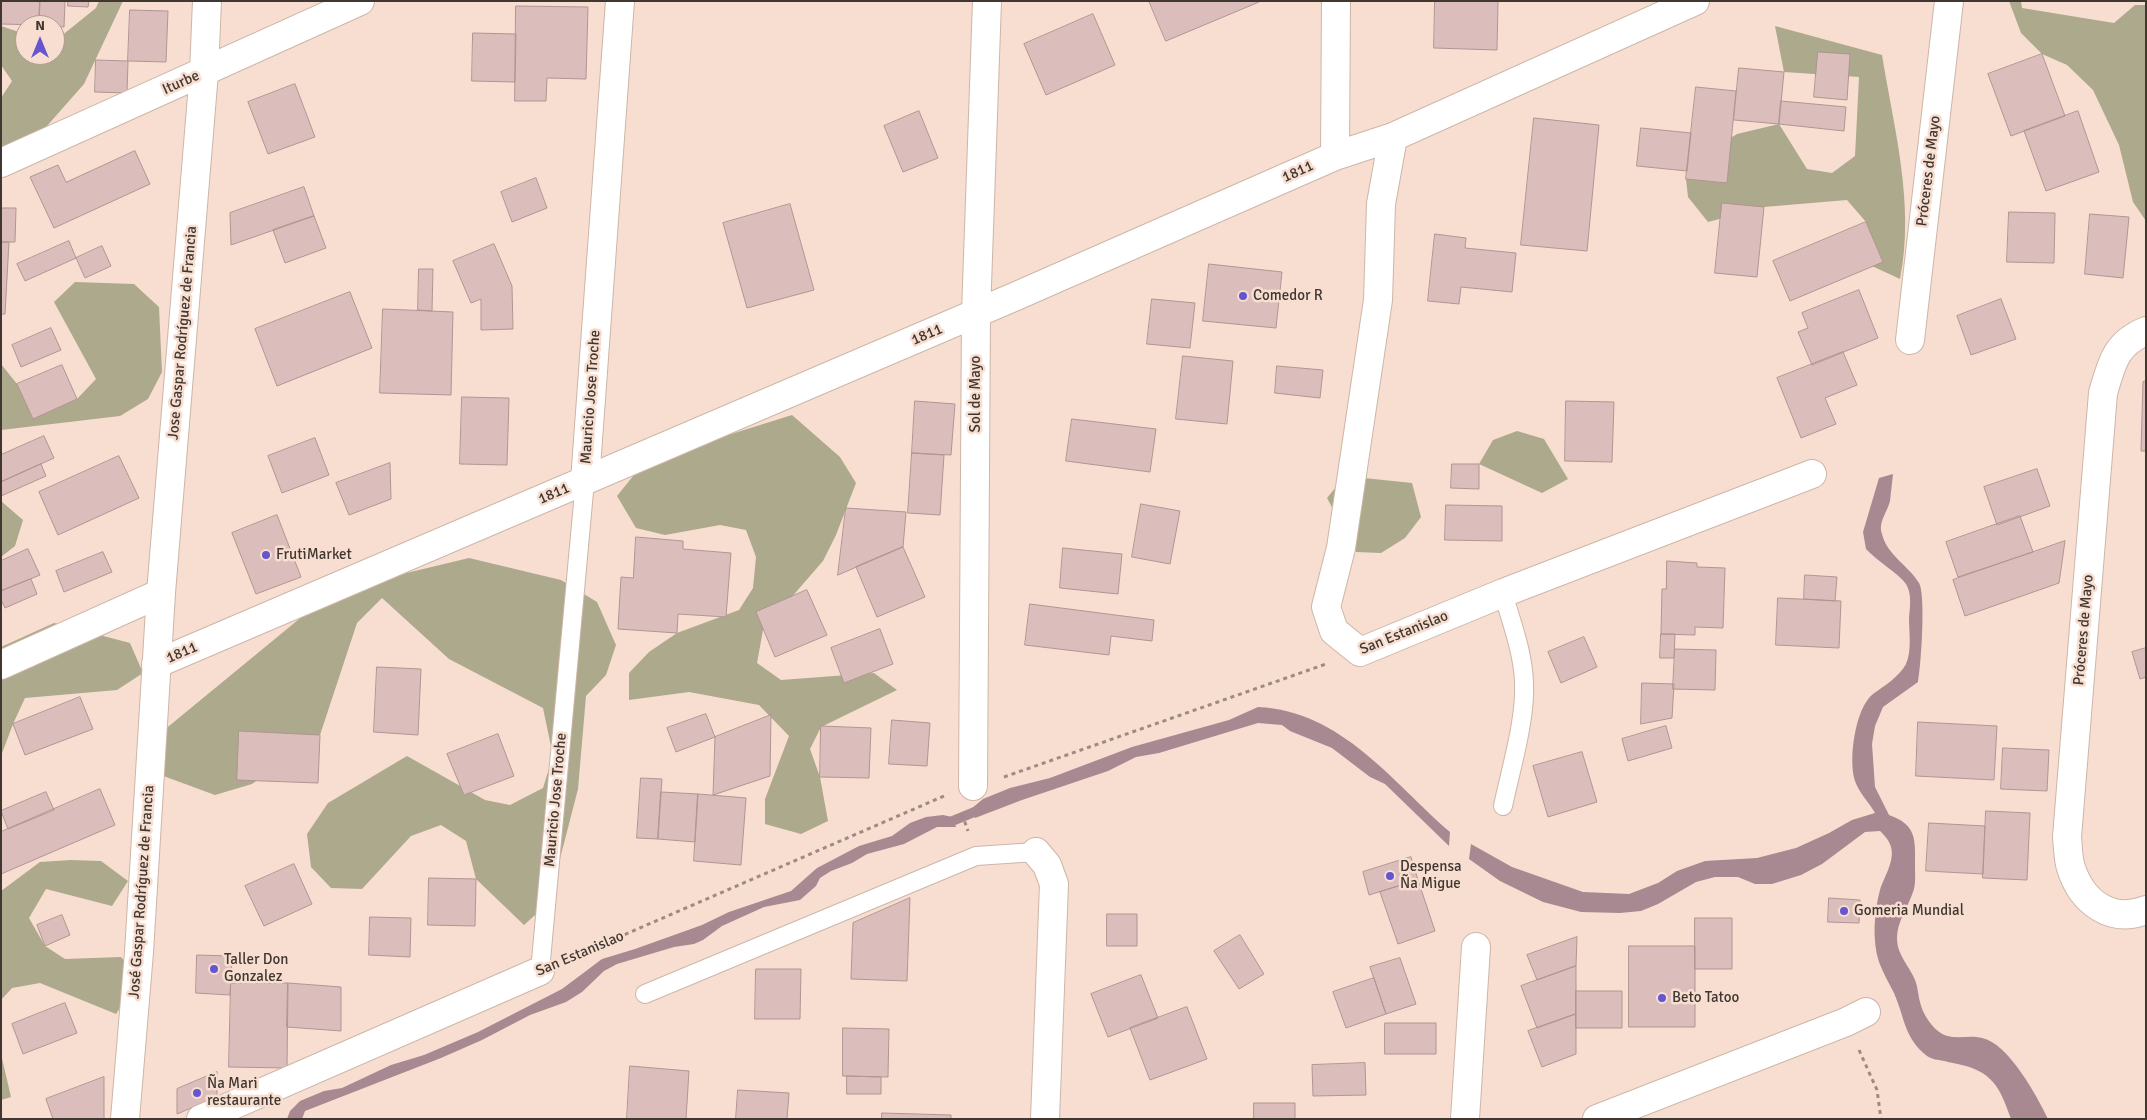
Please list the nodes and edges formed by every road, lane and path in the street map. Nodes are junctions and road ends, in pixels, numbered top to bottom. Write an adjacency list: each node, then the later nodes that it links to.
1 (207, 1): 8 (street, Jose Gaspar Rodríguez de Francia)
2 (360, 1): 8 (street, Iturbe)
3 (620, 1): 16 (street, Mauricio Jose Troche)
4 (987, 1): 12 (street, Sol de Mayo)
5 (1336, 1): 10 (street)
6 (1695, 1): 9 (street, 1811)
7 (1948, 1): 14 (street, Próceres de Mayo)
8 (204, 72): 11 (street, Iturbe); 17 (street, Jose Gaspar Rodríguez de Francia)
9 (1393, 137): 10 (street, 1811); 19 (street)
10 (1335, 156): 12 (street, 1811)
11 (1, 163)
12 (976, 314): 16 (street, 1811); 23 (street, Sol de Mayo)
13 (2146, 331): 29 (street, Próceres de Mayo)
14 (1910, 340)
15 (1812, 474): 18 (street, San Estanislao)
16 (585, 481): 20 (street, 1811); 31 (lane, Mauricio Jose Troche)
17 (161, 593): 20 (street, Jose Gaspar Rodríguez de Francia); 21 (street)
18 (1503, 593): 19 (street, San Estanislao); 25 (lane)
19 (1360, 652): 22 (path, San Estanislao)
20 (156, 664): 34 (street, José Gaspar Rodríguez de Francia)
21 (1, 665)
22 (1001, 778)
23 (973, 786)
24 (945, 796): 31 (path, San Estanislao)
25 (1503, 806)
26 (960, 810): 28 (path)
27 (1036, 852): 28 (lane); 36 (street)
28 (976, 856): 32 (lane)
29 (2146, 910)
30 (1476, 947): 37 (street)
31 (540, 971): 35 (street, San Estanislao)
32 (644, 994)
33 (1856, 1017): 38 (street); 39 (path)
34 (125, 1119)
35 (201, 1119)
36 (1045, 1119)
37 (1465, 1119)
38 (1596, 1119)
39 (1881, 1119)

